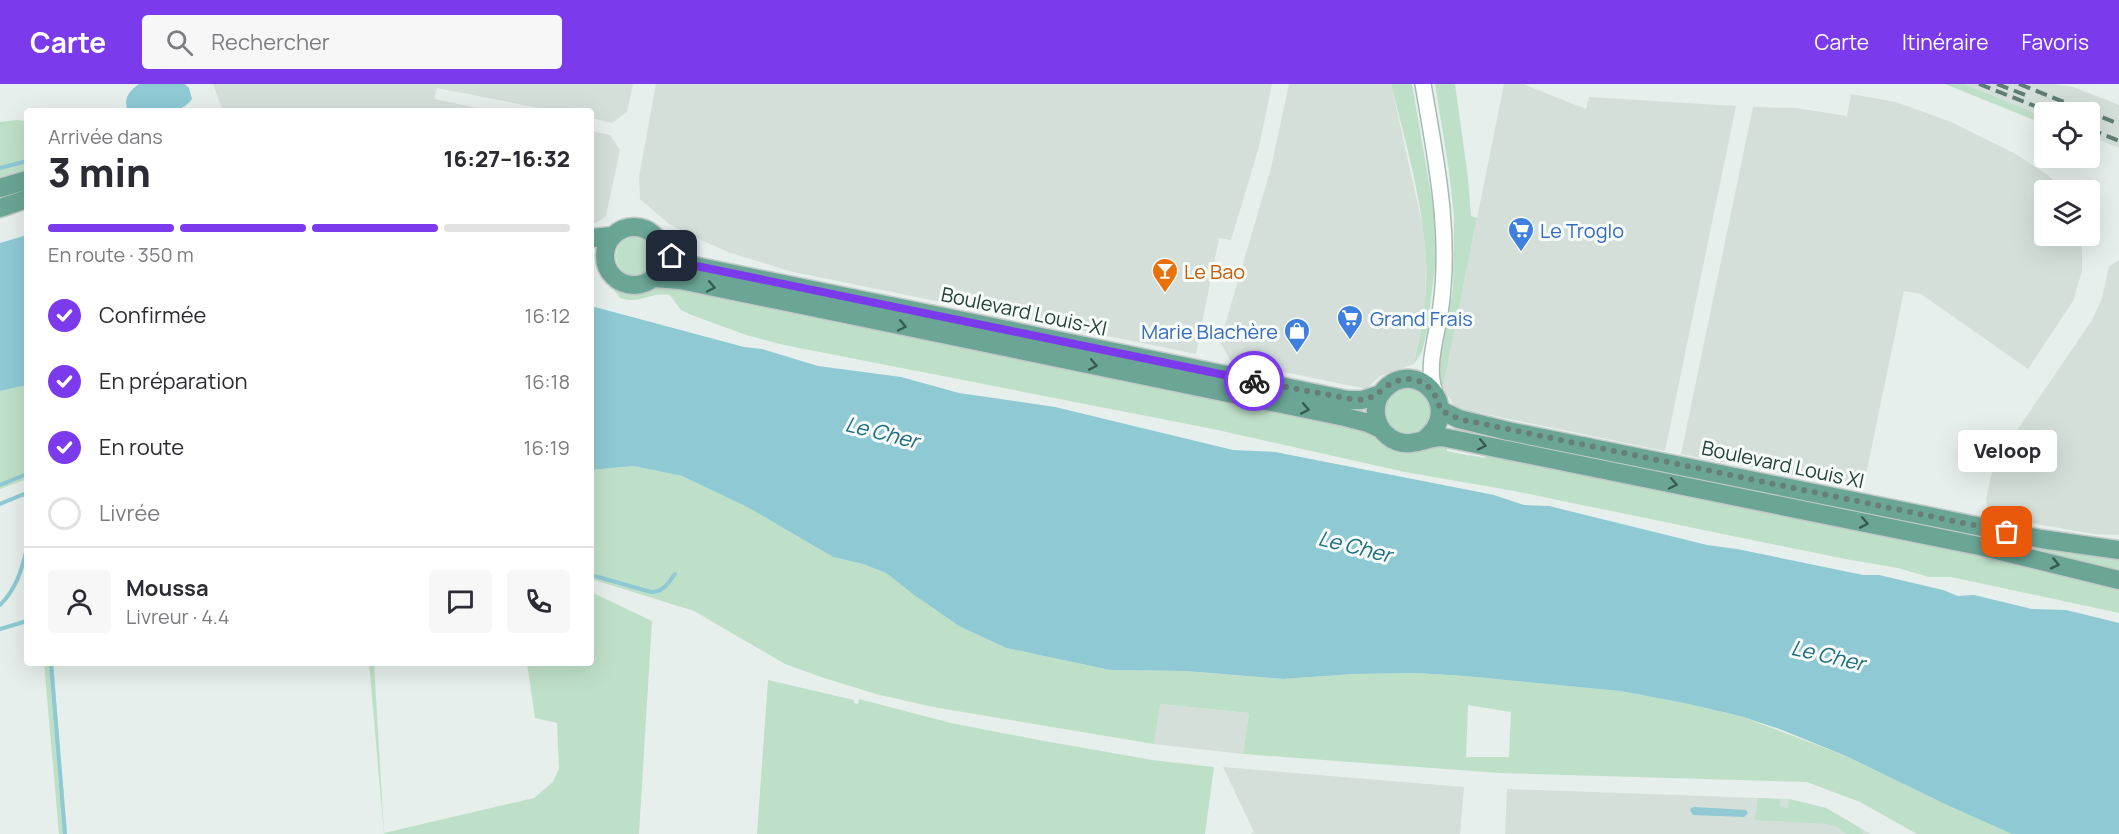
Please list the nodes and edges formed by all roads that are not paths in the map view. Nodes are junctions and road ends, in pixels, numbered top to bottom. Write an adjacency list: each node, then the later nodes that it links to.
1 (1423, 84): 11 (main road)
2 (24, 181): 3 (main road)
3 (0, 188)
4 (24, 201): 5 (main road)
5 (0, 208)
6 (613, 236): 7 (main road); 8 (main road); 9 (main road)
7 (594, 238)
8 (663, 249): 10 (main road); 13 (main road, Boulevard Louis-XI)
9 (598, 261): 10 (main road)
10 (654, 278): 15 (main road, Boulevard Louis-XI, one-way to 15)
11 (1439, 321): 12 (main road); 14 (main road)
12 (1406, 379): 13 (main road); 14 (main road)
13 (1381, 394): 15 (main road)
14 (1438, 402): 16 (main road); 17 (main road, Boulevard Louis XI)
15 (1381, 429): 16 (main road)
16 (1425, 439): 18 (main road, Boulevard Louis XI, one-way to 18)
17 (2119, 550)
18 (2119, 580)

